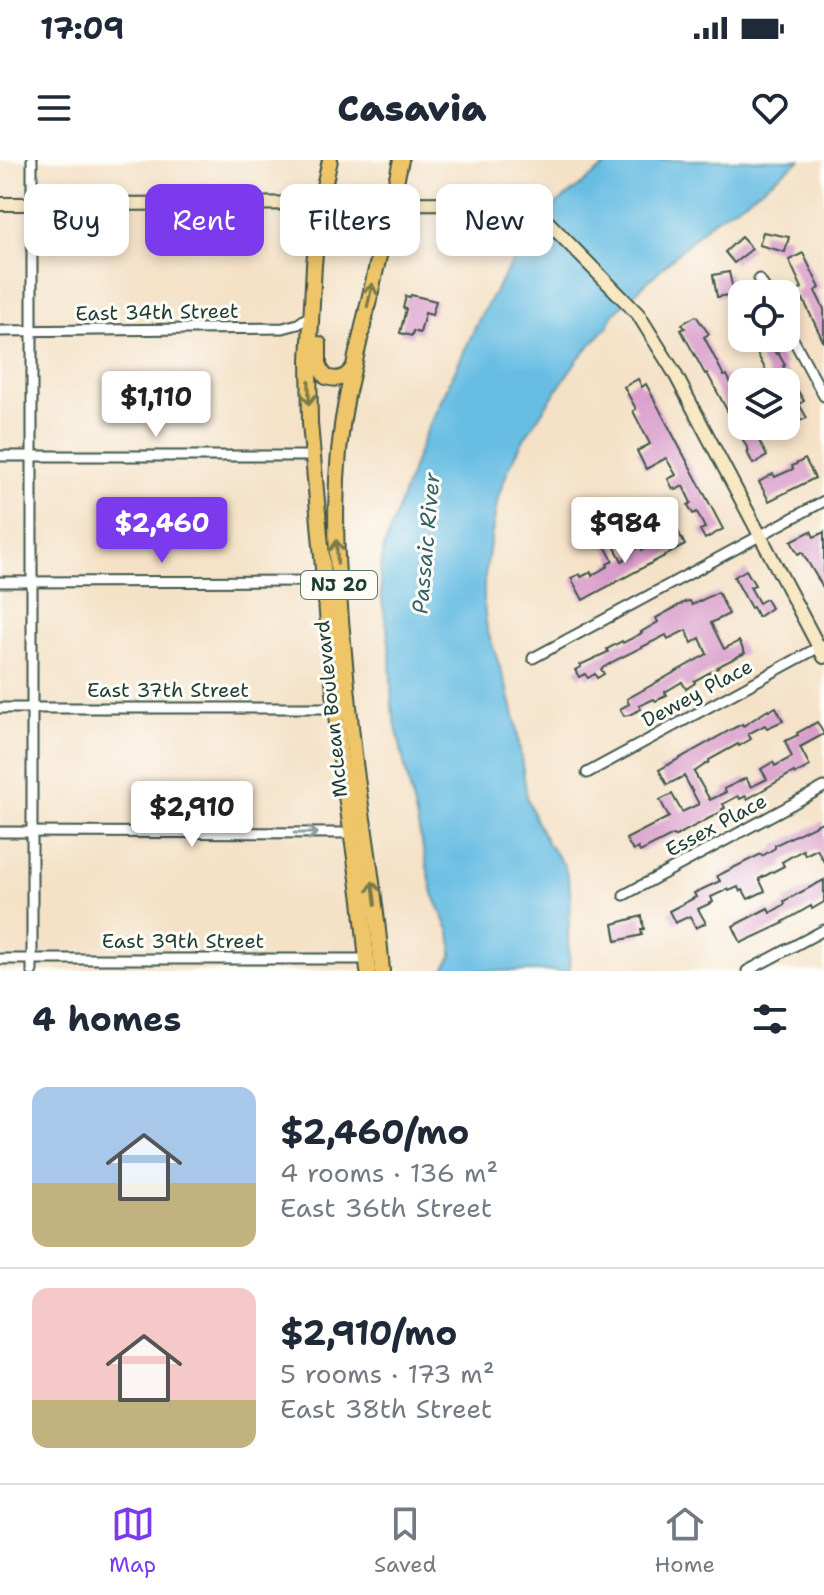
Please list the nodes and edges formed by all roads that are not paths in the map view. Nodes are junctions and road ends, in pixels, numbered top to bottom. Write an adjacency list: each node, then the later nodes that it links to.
1 (32, 160): 4 (street)
2 (330, 160): 5 (main road, McLean Boulevard / NJ 20)
3 (401, 160): 6 (main road, McLean Boulevard / NJ 20)
4 (32, 184)
5 (325, 184)
6 (396, 184)
7 (24, 203): 10 (main road)
8 (129, 203): 11 (main road)
9 (420, 203): 26 (main road)
10 (0, 204)
11 (280, 204)
12 (32, 256): 18 (street)
13 (316, 256): 16 (main road, McLean Boulevard / NJ 20)
14 (322, 256): 20 (main road)
15 (379, 256): 20 (main road, McLean Boulevard / NJ 20, one-way to 15)
16 (311, 315): 18 (street, East 34th Street); 24 (main road, McLean Boulevard / NJ 20, one-way to 24)
17 (0, 331): 18 (street, East 34th Street)
18 (32, 331): 23 (street)
19 (800, 352): 21 (street)
20 (353, 367): 46 (main road, McLean Boulevard / NJ 20, one-way to 20)
21 (824, 396)
22 (0, 456): 23 (street)
23 (32, 456): 24 (street); 29 (street)
24 (312, 456): 27 (main road, McLean Boulevard / NJ 20)
25 (824, 501): 26 (street)
26 (759, 536): 30 (main road); 31 (street)
27 (324, 581): 29 (street); 34 (main road, McLean Boulevard / NJ 20)
28 (0, 582): 29 (street)
29 (32, 582): 33 (street)
30 (822, 650): 35 (street, Dewey Place)
31 (533, 658)
32 (0, 708): 33 (street, East 37th Street)
33 (32, 708): 34 (street, East 37th Street); 38 (street)
34 (335, 708): 39 (main road, McLean Boulevard / NJ 20)
35 (587, 773)
36 (824, 787): 40 (street, Essex Place)
37 (0, 832): 38 (street)
38 (32, 833): 39 (street, one-way to 39); 43 (street)
39 (351, 833): 44 (main road, McLean Boulevard / NJ 20)
40 (624, 895)
41 (824, 930): 47 (street)
42 (0, 959): 43 (street, East 39th Street)
43 (32, 959): 44 (street, East 39th Street); 45 (street)
44 (367, 965)
45 (32, 971)
46 (382, 971)
47 (747, 971)

